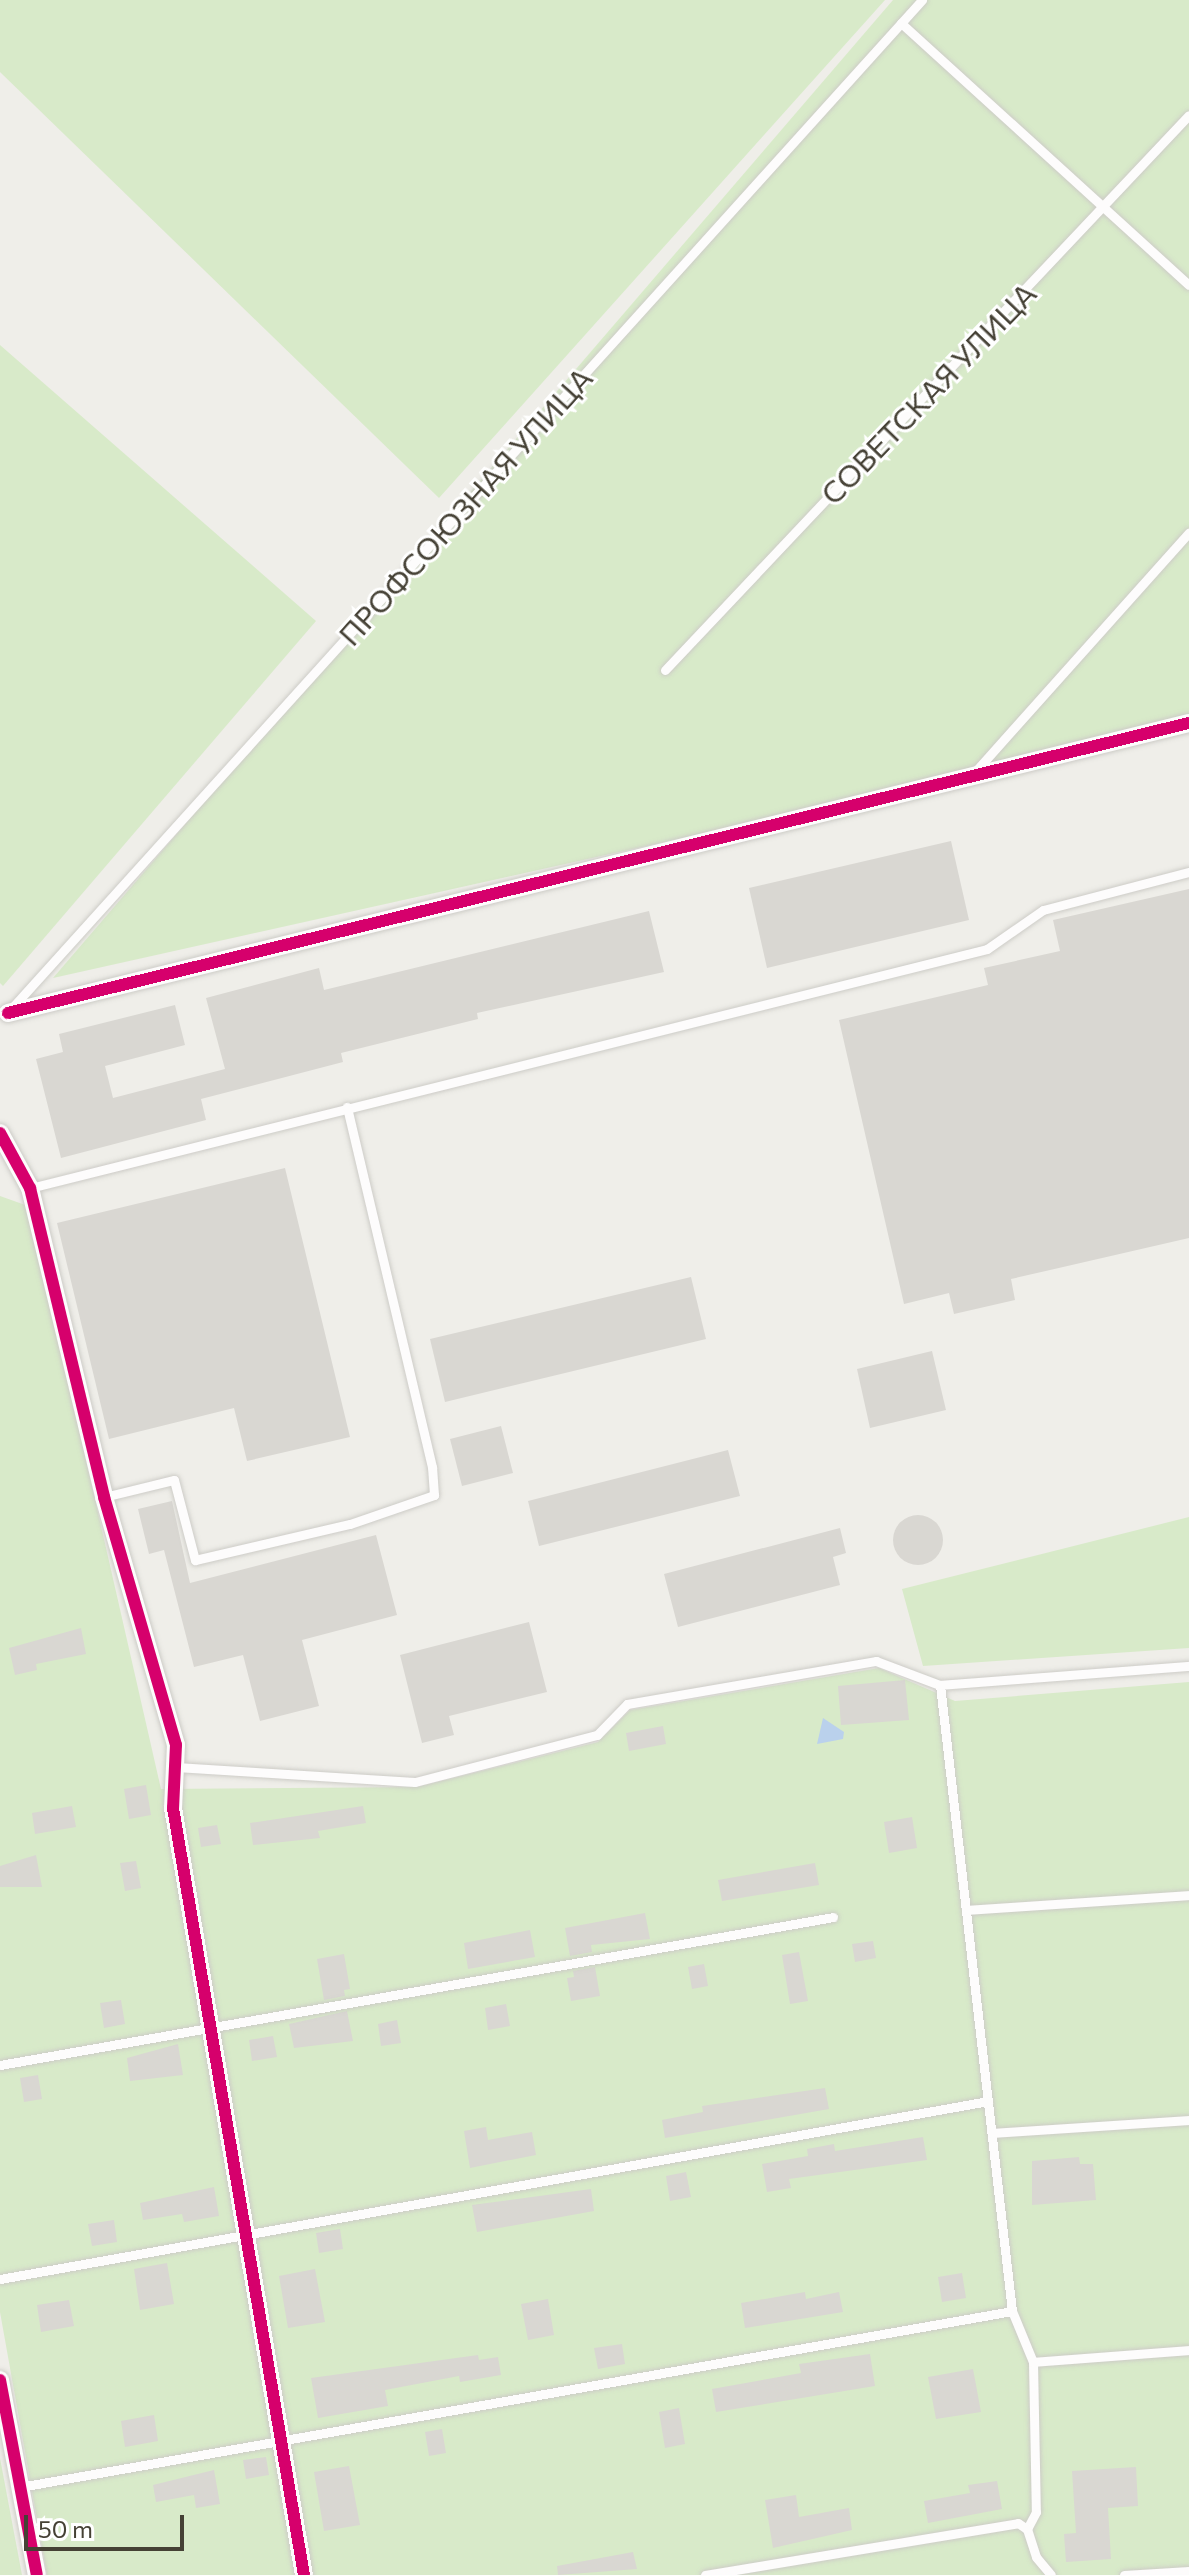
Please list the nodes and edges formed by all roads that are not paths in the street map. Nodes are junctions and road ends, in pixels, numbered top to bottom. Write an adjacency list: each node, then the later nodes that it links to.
1 (922, 0): 2 (lane, ПРОФСОЮЗНАЯ УЛИЦА)
2 (901, 23): 4 (lane); 11 (lane, ПРОФСОЮЗНАЯ УЛИЦА)
3 (1189, 115): 4 (lane, СОВЕТСКАЯ УЛИЦА)
4 (1104, 208): 5 (lane); 7 (lane, СОВЕТСКАЯ УЛИЦА)
5 (1189, 285)
6 (1189, 532): 9 (lane)
7 (665, 670)
8 (1189, 723): 9 (street)
9 (968, 778): 11 (street)
10 (1189, 872): 12 (lane)
11 (3, 1013)
12 (347, 1107): 14 (lane); 15 (lane)
13 (0, 1133): 14 (street)
14 (30, 1188): 15 (street)
15 (104, 1497): 18 (street)
16 (1189, 1666): 17 (lane)
17 (940, 1685): 18 (lane); 20 (lane)
18 (176, 1767): 22 (street)
19 (1189, 1895): 20 (lane)
20 (966, 1910): 24 (lane)
21 (833, 1917): 22 (lane)
22 (210, 2028): 23 (lane); 27 (street)
23 (0, 2065)
24 (988, 2101): 26 (lane); 27 (lane)
25 (1189, 2120): 26 (lane)
26 (992, 2133): 29 (lane)
27 (245, 2234): 28 (lane); 33 (street)
28 (0, 2279)
29 (1012, 2311): 31 (lane); 33 (lane)
30 (1189, 2350): 31 (lane)
31 (1033, 2362): 35 (lane)
32 (0, 2380): 34 (street)
33 (281, 2441): 34 (lane); 38 (street)
34 (20, 2487): 37 (street)
35 (1027, 2529): 39 (lane); 40 (lane)
36 (1189, 2571): 41 (lane)
37 (37, 2575)
38 (304, 2575)
39 (705, 2575)
40 (1051, 2575)
41 (1124, 2575)

